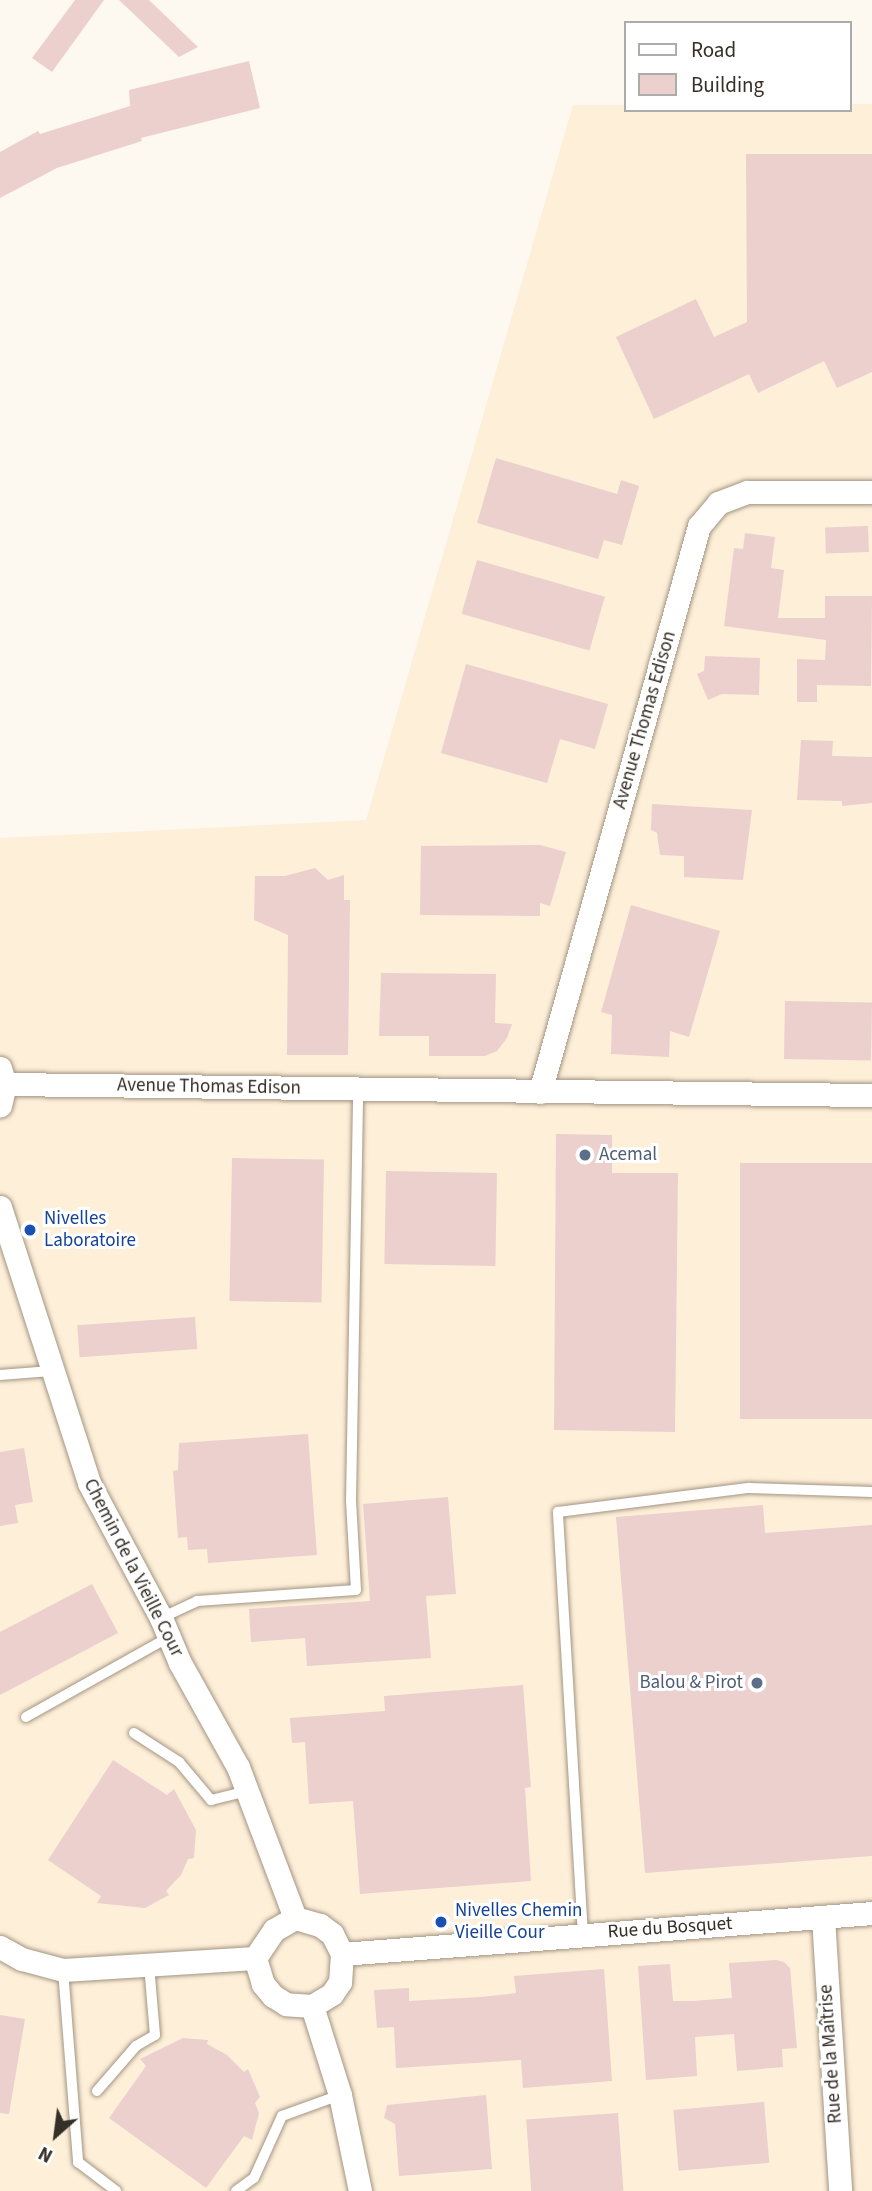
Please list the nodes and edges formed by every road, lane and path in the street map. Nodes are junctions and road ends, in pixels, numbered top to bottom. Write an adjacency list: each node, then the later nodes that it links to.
1 (872, 492): 3 (street, Avenue Thomas Edison)
2 (2, 1086): 3 (street, Avenue Thomas Edison)
3 (540, 1092): 4 (street, Avenue Thomas Edison)
4 (872, 1095)
5 (358, 1099): 10 (lane)
6 (0, 1207): 7 (street, Chemin de la Vieille Cour)
7 (51, 1371): 8 (lane); 10 (street, Chemin de la Vieille Cour)
8 (0, 1375)
9 (872, 1492): 17 (lane)
10 (165, 1628): 11 (lane); 13 (street, Chemin de la Vieille Cour)
11 (26, 1717)
12 (134, 1733): 13 (lane)
13 (247, 1791): 16 (street, Chemin de la Vieille Cour)
14 (872, 1913): 15 (street, Rue du Bosquet)
15 (823, 1917): 17 (street, Rue du Bosquet); 29 (street, Rue de la Maîtrise)
16 (295, 1918): 19 (street); 20 (street)
17 (583, 1935): 19 (street, Rue du Bosquet)
18 (0, 1947): 22 (street)
19 (342, 1954): 23 (street)
20 (255, 1958): 21 (street); 23 (street)
21 (149, 1965): 22 (street); 24 (lane)
22 (63, 1970): 26 (lane)
23 (312, 2006): 25 (street)
24 (97, 2091)
25 (340, 2095): 27 (lane); 28 (street)
26 (116, 2191)
27 (236, 2191)
28 (360, 2191)
29 (840, 2191)

